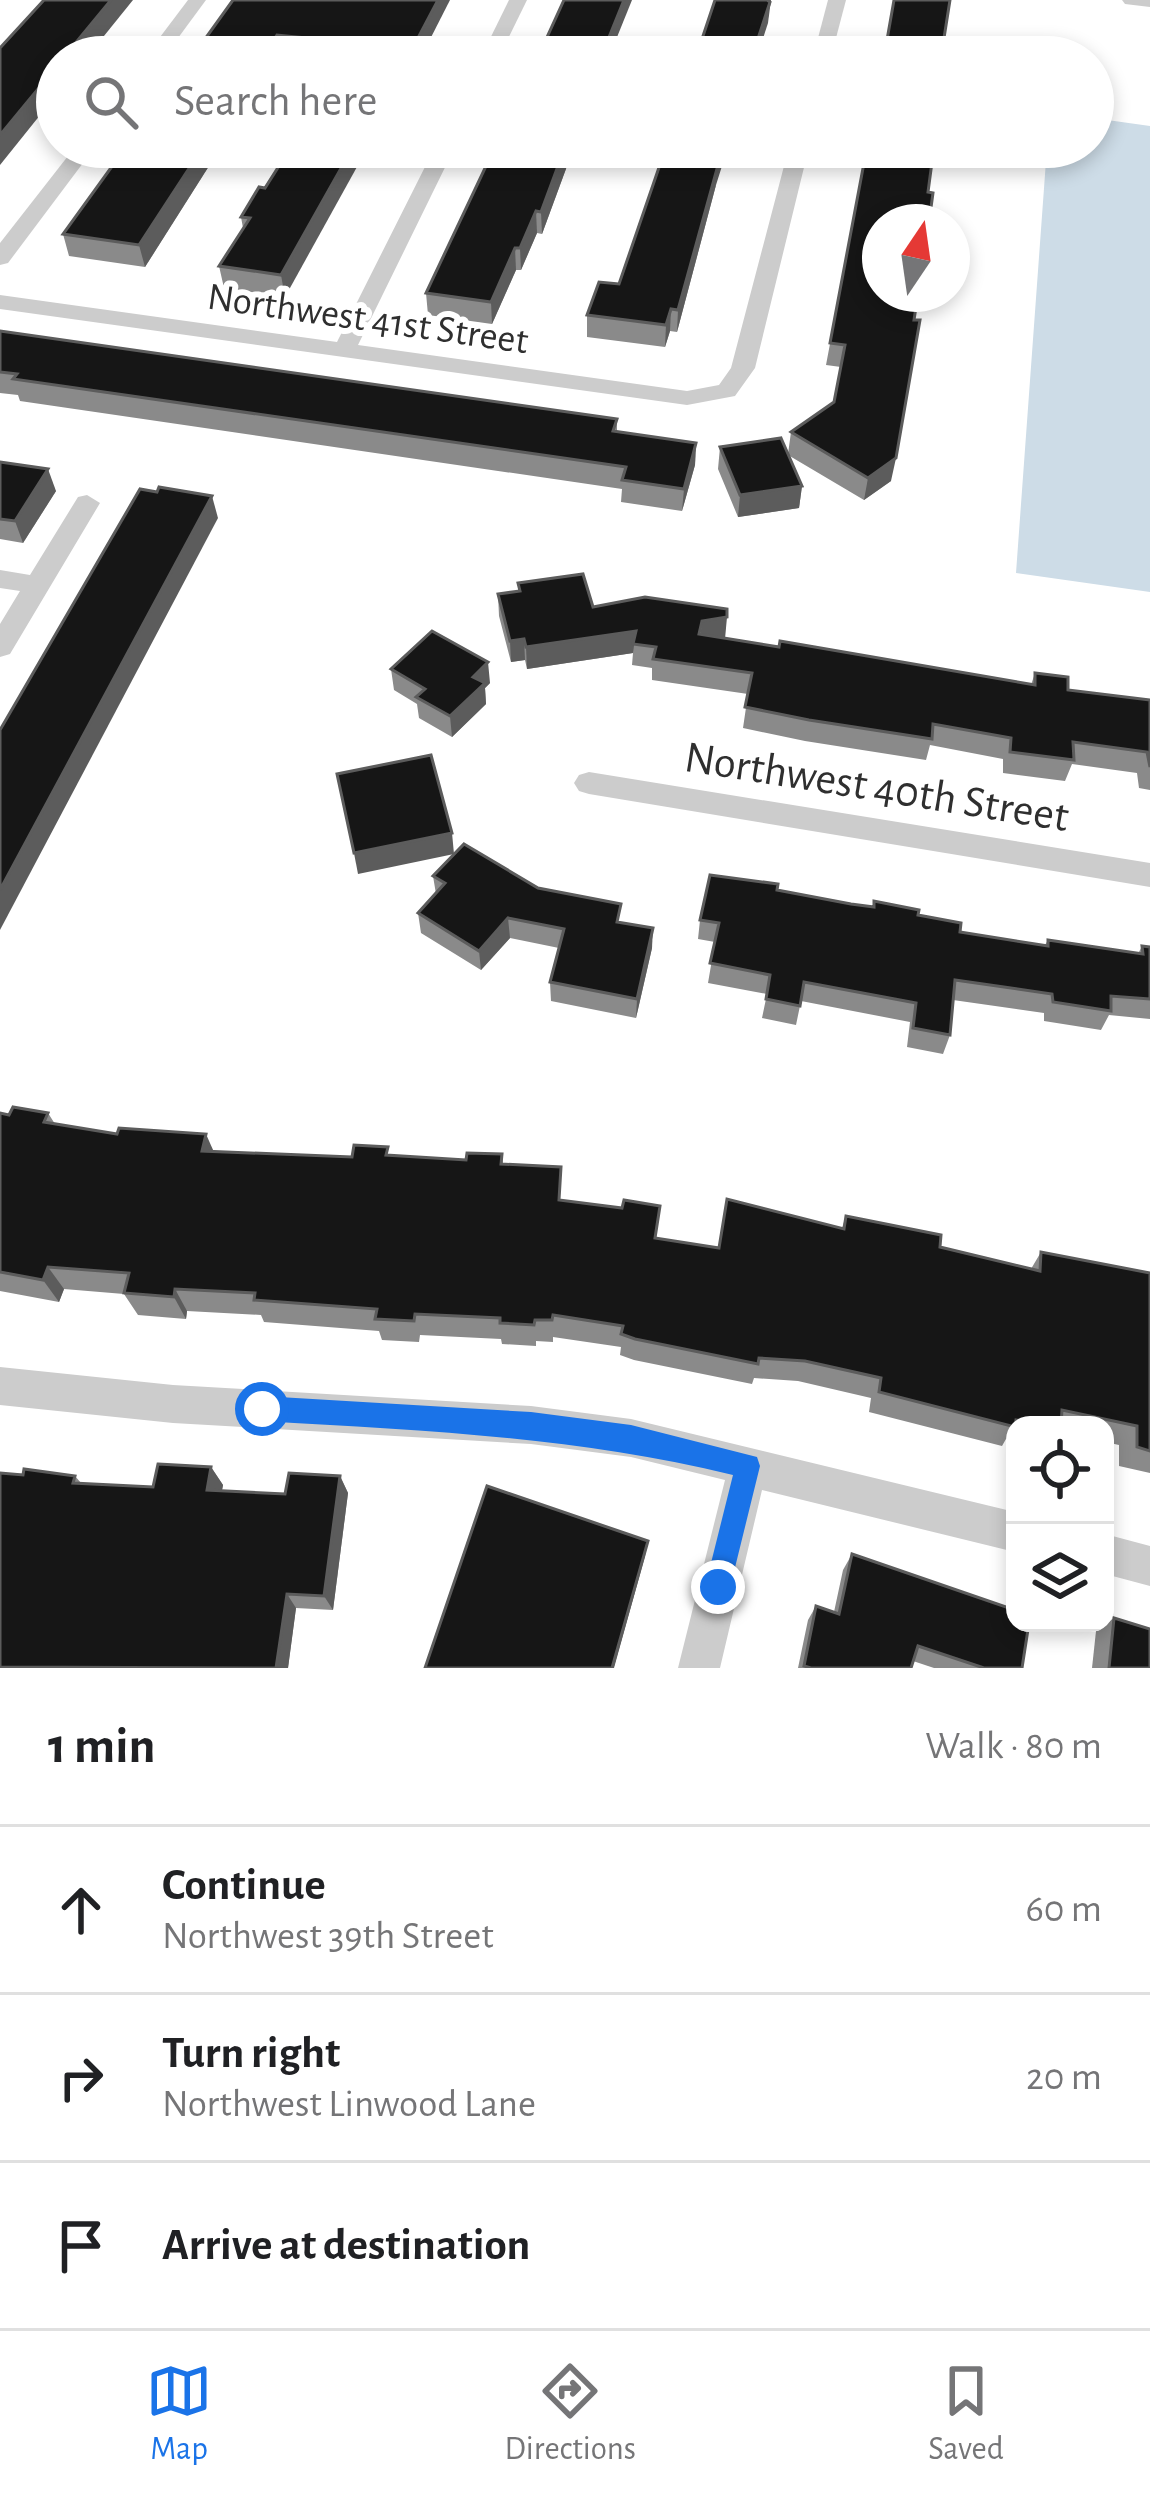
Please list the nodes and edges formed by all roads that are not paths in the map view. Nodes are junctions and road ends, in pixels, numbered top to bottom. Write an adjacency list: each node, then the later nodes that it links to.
1 (197, 0): 6 (street)
2 (518, 0): 7 (street)
3 (837, 0): 8 (street)
4 (1131, 0): 5 (street)
5 (1150, 2)
6 (170, 36)
7 (500, 36)
8 (828, 36)
9 (69, 168): 12 (street)
10 (435, 168): 14 (street)
11 (795, 168): 14 (street, Northwest 41st Street)
12 (0, 258)
13 (0, 302): 14 (street, Northwest 41st Street)
14 (344, 350)
15 (87, 503): 17 (street)
16 (0, 579): 17 (street)
17 (38, 585): 18 (street)
18 (0, 647)
19 (589, 783): 20 (street, Northwest 40th Street)
20 (1150, 875)
21 (0, 1386): 22 (street)
22 (748, 1466): 23 (street); 26 (street)
23 (1006, 1530)
24 (1114, 1556): 25 (street)
25 (1150, 1566)
26 (699, 1668)

